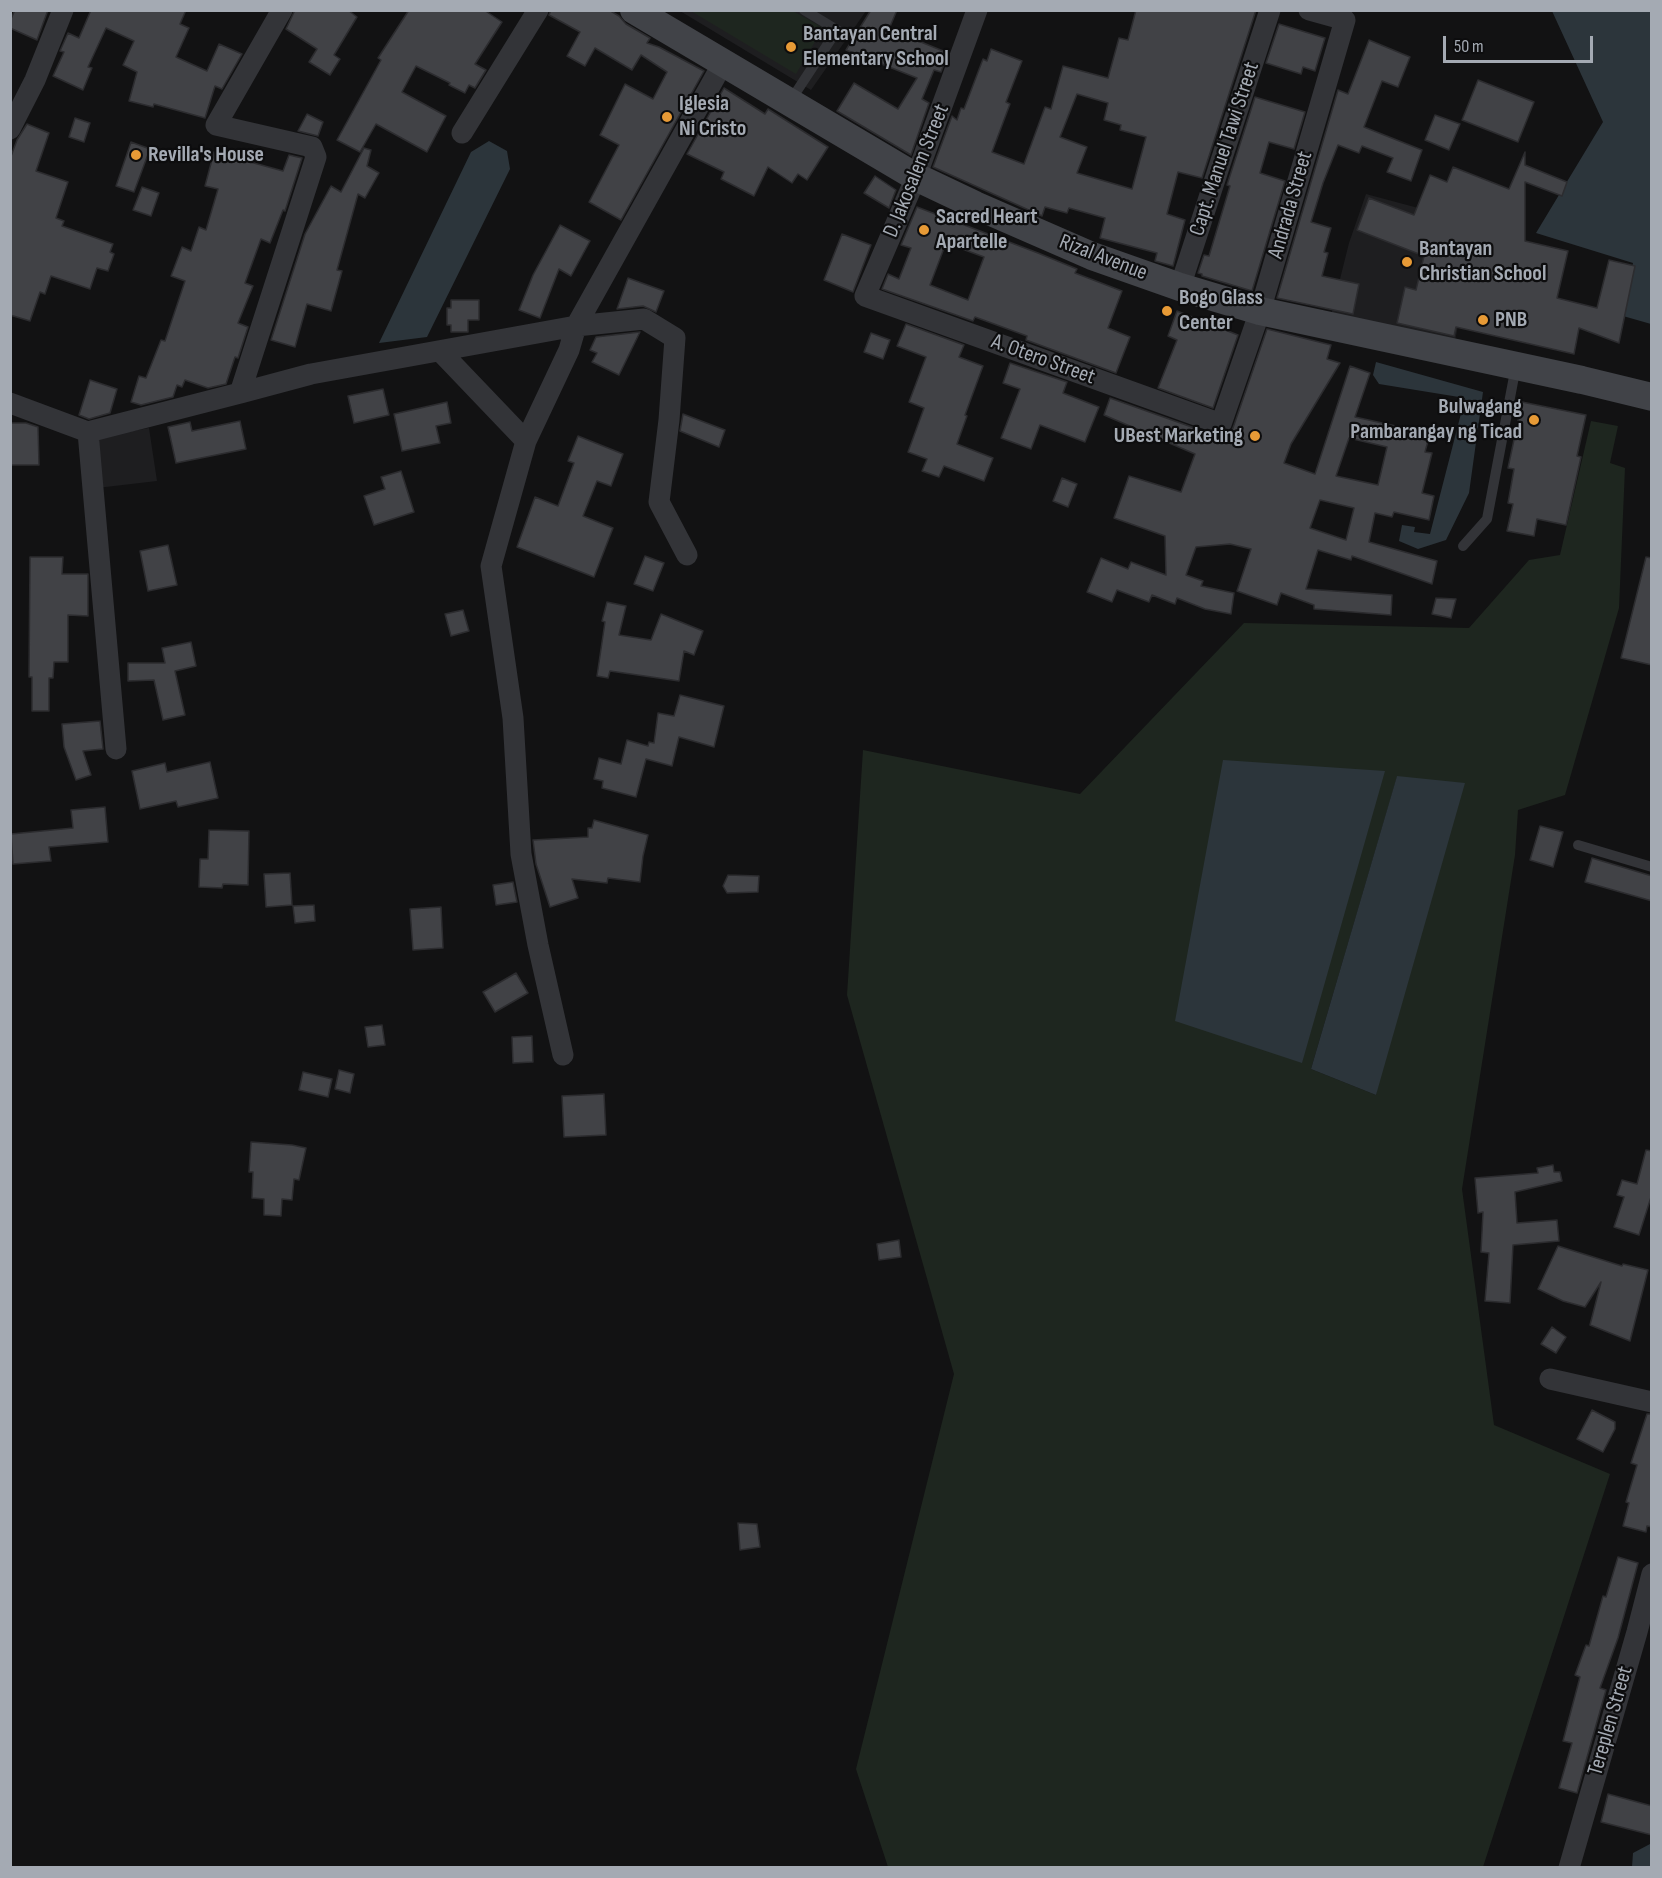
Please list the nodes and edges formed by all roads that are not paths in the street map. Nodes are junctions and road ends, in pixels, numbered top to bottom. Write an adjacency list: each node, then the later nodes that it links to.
1 (63, 10): 11 (street)
2 (282, 10): 20 (street)
3 (538, 10): 12 (street)
4 (804, 10): 10 (lane)
5 (977, 10): 13 (street, D. Jakosalem Street)
6 (1270, 10): 14 (street, Capt. Manuel Tawi Street)
7 (1309, 10): 16 (street, Andrada Street)
8 (635, 11): 9 (main road, Rizal Avenue)
9 (723, 63): 10 (main road, Rizal Avenue); 17 (street)
10 (789, 102): 13 (main road, Rizal Avenue)
11 (10, 129)
12 (462, 133)
13 (916, 177): 14 (main road, Rizal Avenue); 15 (street, D. Jakosalem Street)
14 (1180, 287): 16 (main road, Rizal Avenue)
15 (866, 296): 23 (street, A. Otero Street)
16 (1260, 311): 19 (main road, Rizal Avenue); 23 (street, Andrada Street)
17 (576, 326): 18 (street); 25 (street); 27 (street)
18 (440, 351): 20 (street); 25 (street)
19 (1516, 366): 21 (main road, Rizal Avenue); 26 (lane)
20 (240, 393): 24 (street)
21 (1647, 396)
22 (10, 403): 24 (street)
23 (1221, 424)
24 (88, 432): 28 (street)
25 (526, 441): 31 (street)
26 (1463, 546)
27 (687, 555)
28 (116, 749)
29 (1578, 844): 30 (lane)
30 (1652, 867)
31 (563, 1055)
32 (1550, 1379): 33 (street)
33 (1652, 1402)
34 (1652, 1574): 35 (street, Tereplen Street)
35 (1644, 1634): 36 (street, Tereplen Street)
36 (1569, 1868)

